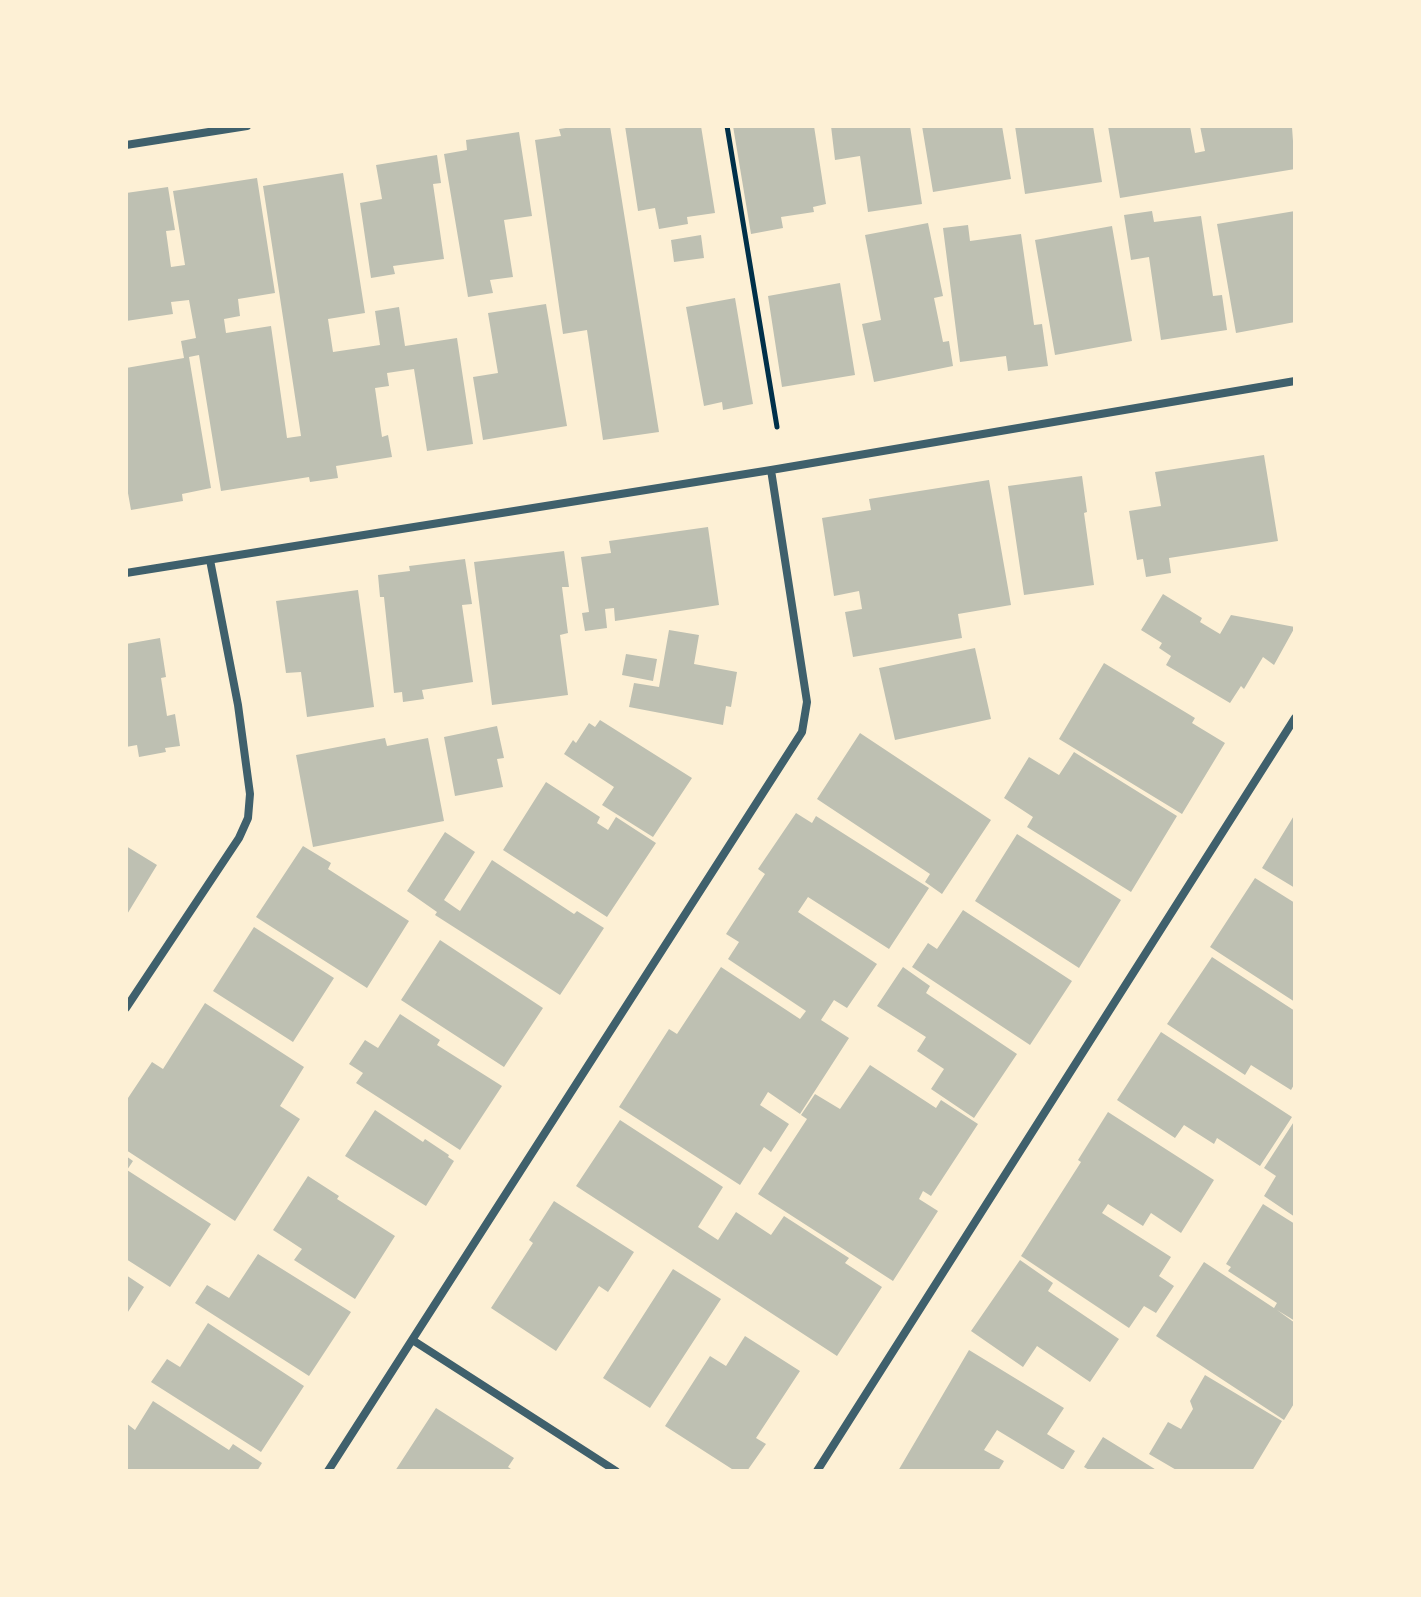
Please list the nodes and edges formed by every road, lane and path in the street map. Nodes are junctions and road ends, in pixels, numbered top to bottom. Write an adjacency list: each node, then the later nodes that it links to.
1 (247, 126): 3 (street)
2 (727, 126): 5 (path)
3 (126, 145)
4 (1295, 381): 6 (street)
5 (777, 427)
6 (771, 470): 7 (street); 11 (street)
7 (210, 560): 8 (street); 10 (street)
8 (126, 573)
9 (1295, 718): 14 (street)
10 (126, 1008)
11 (414, 1341): 12 (street); 13 (street)
12 (328, 1471)
13 (616, 1471)
14 (817, 1471)

